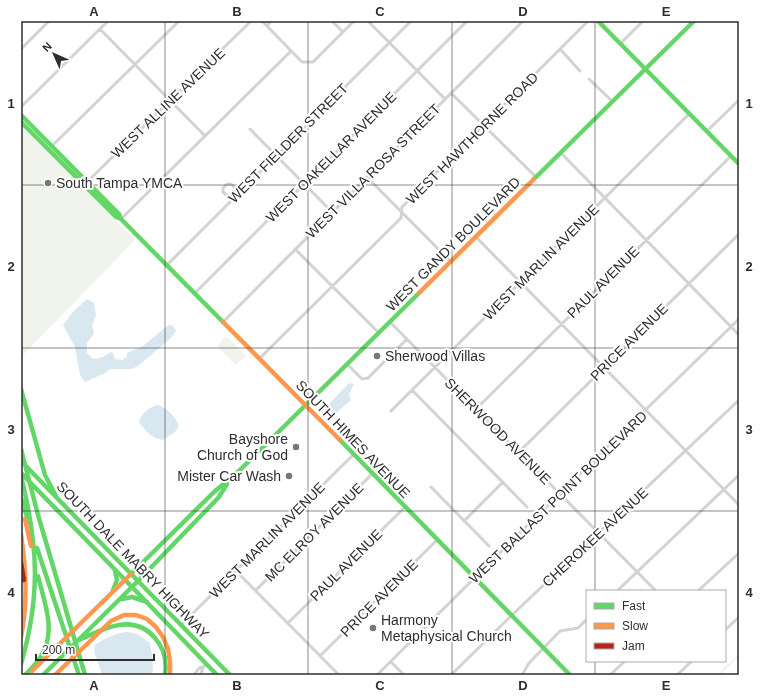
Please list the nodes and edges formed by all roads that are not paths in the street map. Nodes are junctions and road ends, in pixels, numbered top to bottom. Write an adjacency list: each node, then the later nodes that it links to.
1 (49, 21): 22 (street)
2 (108, 21): 18 (street)
3 (180, 21): 25 (street)
4 (252, 21): 32 (street, WEST ALLINE AVENUE)
5 (262, 21): 17 (street)
6 (271, 21): 17 (street)
7 (332, 21): 19 (street)
8 (354, 21): 19 (street)
9 (368, 21): 20 (street)
10 (411, 21): 20 (street, WEST FIELDER STREET)
11 (468, 21): 27 (street, WEST OAKELLAR AVENUE)
12 (523, 21): 30 (street, WEST VILLA ROSA STREET)
13 (588, 21): 23 (street, WEST HAWTHORNE ROAD)
14 (598, 21): 21 (main road)
15 (643, 21): 21 (street)
16 (694, 21): 26 (main road, WEST GANDY BOULEVARD)
17 (266, 26): 24 (street)
18 (100, 29): 25 (street); 35 (street)
19 (343, 32): 24 (street)
20 (390, 42): 27 (street); 46 (street, WEST FIELDER STREET)
21 (621, 43): 26 (main road)
22 (21, 48)
23 (560, 49): 28 (street); 39 (street, WEST HAWTHORNE ROAD)
24 (291, 51): 43 (street)
25 (135, 65): 32 (street); 44 (street)
26 (645, 68): 34 (main road, WEST GANDY BOULEVARD); 36 (main road)
27 (417, 71): 31 (street); 52 (street, WEST OAKELLAR AVENUE)
28 (580, 71)
29 (589, 79): 34 (street)
30 (451, 93): 31 (street, WEST VILLA ROSA STREET); 39 (street)
31 (445, 99): 49 (street, WEST VILLA ROSA STREET)
32 (170, 100): 43 (street); 51 (street, WEST ALLINE AVENUE)
33 (739, 100): 41 (street)
34 (612, 101): 45 (main road, WEST GANDY BOULEVARD)
35 (21, 107)
36 (690, 114): 41 (main road); 54 (street, WEST MARLIN AVENUE)
37 (21, 115): 42 (main road, SOUTH HIMES AVENUE)
38 (21, 122): 42 (main road, SOUTH HIMES AVENUE)
39 (484, 125): 50 (street); 57 (street, WEST HAWTHORNE ROAD)
40 (250, 129): 46 (street)
41 (707, 131): 47 (main road)
42 (36, 133): 44 (main road, SOUTH HIMES AVENUE)
43 (206, 136): 58 (street)
44 (50, 148): 51 (main road, SOUTH HIMES AVENUE)
45 (561, 153): 50 (main road, WEST GANDY BOULEVARD); 54 (street)
46 (276, 156): 52 (street); 53 (street, WEST FIELDER STREET)
47 (731, 156): 48 (main road); 61 (street, PAUL AVENUE)
48 (739, 164)
49 (367, 177): 56 (street, WEST VILLA ROSA STREET); 57 (street)
50 (536, 178): 60 (main road, WEST GANDY BOULEVARD)
51 (86, 183): 58 (main road, SOUTH HIMES AVENUE)
52 (304, 184): 56 (street); 68 (street, WEST OAKELLAR AVENUE)
53 (239, 192): 55 (street, WEST FIELDER STREET); 55 (street)
54 (605, 198): 61 (street); 65 (street, WEST MARLIN AVENUE)
55 (231, 200): 64 (street, WEST FIELDER STREET)
56 (332, 212): 62 (street, WEST VILLA ROSA STREET)
57 (402, 212): 63 (street); 67 (street, WEST HAWTHORNE ROAD)
58 (121, 219): 64 (main road, SOUTH HIMES AVENUE)
59 (739, 234): 66 (street, PRICE AVENUE)
60 (476, 237): 63 (main road, WEST GANDY BOULEVARD); 65 (street)
61 (646, 240): 66 (street); 72 (street, PAUL AVENUE)
62 (295, 249): 67 (street); 70 (street, WEST VILLA ROSA STREET)
63 (451, 262): 71 (main road, WEST GANDY BOULEVARD)
64 (166, 265): 68 (main road, SOUTH HIMES AVENUE)
65 (520, 282): 72 (street); 79 (street, WEST MARLIN AVENUE)
66 (688, 284): 73 (street); 80 (street, PRICE AVENUE)
67 (333, 286): 74 (street); 77 (street, WEST HAWTHORNE ROAD)
68 (195, 294): 70 (main road, SOUTH HIMES AVENUE)
69 (739, 319): 73 (street, WEST BALLAST POINT BOULEVARD)
70 (223, 322): 77 (main road, SOUTH HIMES AVENUE)
71 (390, 322): 74 (main road, WEST GANDY BOULEVARD); 76 (street, SHERWOOD AVENUE)
72 (561, 324): 80 (street); 85 (street, PAUL AVENUE)
73 (731, 327): 75 (street); 86 (street, WEST BALLAST POINT BOULEVARD)
74 (379, 333): 78 (main road, WEST GANDY BOULEVARD)
75 (739, 335)
76 (407, 339): 78 (street); 79 (street, SHERWOOD AVENUE)
77 (259, 359): 84 (main road, SOUTH HIMES AVENUE)
78 (347, 364): 84 (main road, WEST GANDY BOULEVARD)
79 (436, 367): 82 (street, WEST MARLIN AVENUE); 85 (street, SHERWOOD AVENUE)
80 (603, 367): 86 (street); 90 (street, PRICE AVENUE)
81 (21, 389): 102 (main road)
82 (412, 390): 87 (street, WEST MARLIN AVENUE); 97 (street)
83 (739, 400): 89 (street, CHEROKEE AVENUE)
84 (306, 405): 91 (main road, SOUTH HIMES AVENUE); 96 (main road, WEST GANDY BOULEVARD)
85 (477, 408): 90 (street, SHERWOOD AVENUE)
86 (646, 410): 89 (street); 100 (street, WEST BALLAST POINT BOULEVARD)
87 (391, 411)
88 (21, 449): 150 (main road)
89 (686, 451): 99 (street); 108 (street, CHEROKEE AVENUE)
90 (519, 452): 100 (street, SHERWOOD AVENUE)
91 (353, 455): 93 (main road, SOUTH HIMES AVENUE); 115 (street, WEST MARLIN AVENUE)
92 (21, 461): 102 (main road, SOUTH DALE MABRY HIGHWAY)
93 (372, 474): 105 (main road, SOUTH HIMES AVENUE); 122 (street, MC ELROY AVENUE)
94 (21, 475): 114 (main road, SOUTH DALE MABRY HIGHWAY); 144 (main road)
95 (739, 475): 99 (street)
96 (227, 482): 117 (main road, WEST GANDY BOULEVARD); 120 (main road, WEST GANDY BOULEVARD)
97 (502, 482): 106 (street); 107 (street)
98 (431, 486): 107 (street)
99 (724, 489): 104 (street); 116 (street)
100 (560, 493): 108 (street, SHERWOOD AVENUE); 118 (street, WEST BALLAST POINT BOULEVARD)
101 (21, 498): 149 (main road)
102 (57, 498): 117 (main road, SOUTH DALE MABRY HIGHWAY)
103 (21, 502): 146 (main road)
104 (739, 505)
105 (405, 507): 110 (main road, SOUTH HIMES AVENUE); 133 (street, PAUL AVENUE)
106 (527, 507)
107 (464, 521): 111 (street)
108 (599, 533): 116 (street, SHERWOOD AVENUE); 130 (street, CHEROKEE AVENUE)
109 (21, 534): 127 (main road)
110 (437, 540): 118 (main road, SOUTH HIMES AVENUE); 139 (street, PRICE AVENUE)
111 (489, 546)
112 (739, 553): 125 (street)
113 (21, 563): 127 (main road)
114 (115, 569): 119 (main road, SOUTH DALE MABRY HIGHWAY); 126 (main road)
115 (236, 571): 122 (street); 134 (street, WEST MARLIN AVENUE)
116 (637, 571): 123 (street); 124 (street, SHERWOOD AVENUE)
117 (131, 574): 119 (main road, WEST GANDY BOULEVARD); 120 (main road, SOUTH DALE MABRY HIGHWAY)
118 (474, 578): 130 (main road, SOUTH HIMES AVENUE); 141 (street, WEST BALLAST POINT BOULEVARD)
119 (125, 580): 121 (main road, SOUTH DALE MABRY HIGHWAY); 126 (main road, WEST GANDY BOULEVARD)
120 (138, 581): 121 (main road, WEST GANDY BOULEVARD); 134 (main road, SOUTH DALE MABRY HIGHWAY)
121 (132, 587): 128 (main road, WEST GANDY BOULEVARD); 129 (main road, SOUTH DALE MABRY HIGHWAY)
122 (256, 590): 133 (street)
123 (617, 590)
124 (655, 590)
125 (699, 590)
126 (110, 594): 146 (main road, WEST GANDY BOULEVARD)
127 (26, 599): 136 (main road)
128 (119, 600): 129 (main road); 137 (main road, WEST GANDY BOULEVARD)
129 (147, 602): 145 (main road, SOUTH DALE MABRY HIGHWAY)
130 (511, 616): 138 (main road, SOUTH HIMES AVENUE); 160 (street, CHEROKEE AVENUE)
131 (739, 617): 135 (street)
132 (586, 621): 138 (street)
133 (288, 623): 139 (street)
134 (181, 625): 140 (main road, SOUTH DALE MABRY HIGHWAY)
135 (726, 629)
136 (21, 637)
137 (78, 641): 147 (main road, WEST GANDY BOULEVARD); 151 (main road)
138 (543, 648): 161 (street); 162 (main road, SOUTH HIMES AVENUE)
139 (320, 656): 157 (street)
140 (213, 657): 145 (main road); 156 (main road, SOUTH DALE MABRY HIGHWAY)
141 (391, 662): 158 (street, WEST BALLAST POINT BOULEVARD); 159 (street)
142 (623, 662): 163 (street)
143 (691, 662): 164 (street)
144 (21, 664)
145 (204, 665): 153 (street); 154 (street); 155 (main road, SOUTH DALE MABRY HIGHWAY)
146 (26, 675)
147 (43, 675)
148 (55, 675): 152 (main road)
149 (79, 675)
150 (85, 675)
151 (165, 675)
152 (170, 675)
153 (194, 675)
154 (200, 675)
155 (217, 675)
156 (230, 675)
157 (339, 675)
158 (377, 675)
159 (404, 675)
160 (451, 675)
161 (522, 675)
162 (570, 675)
163 (610, 675)
164 (677, 675)

